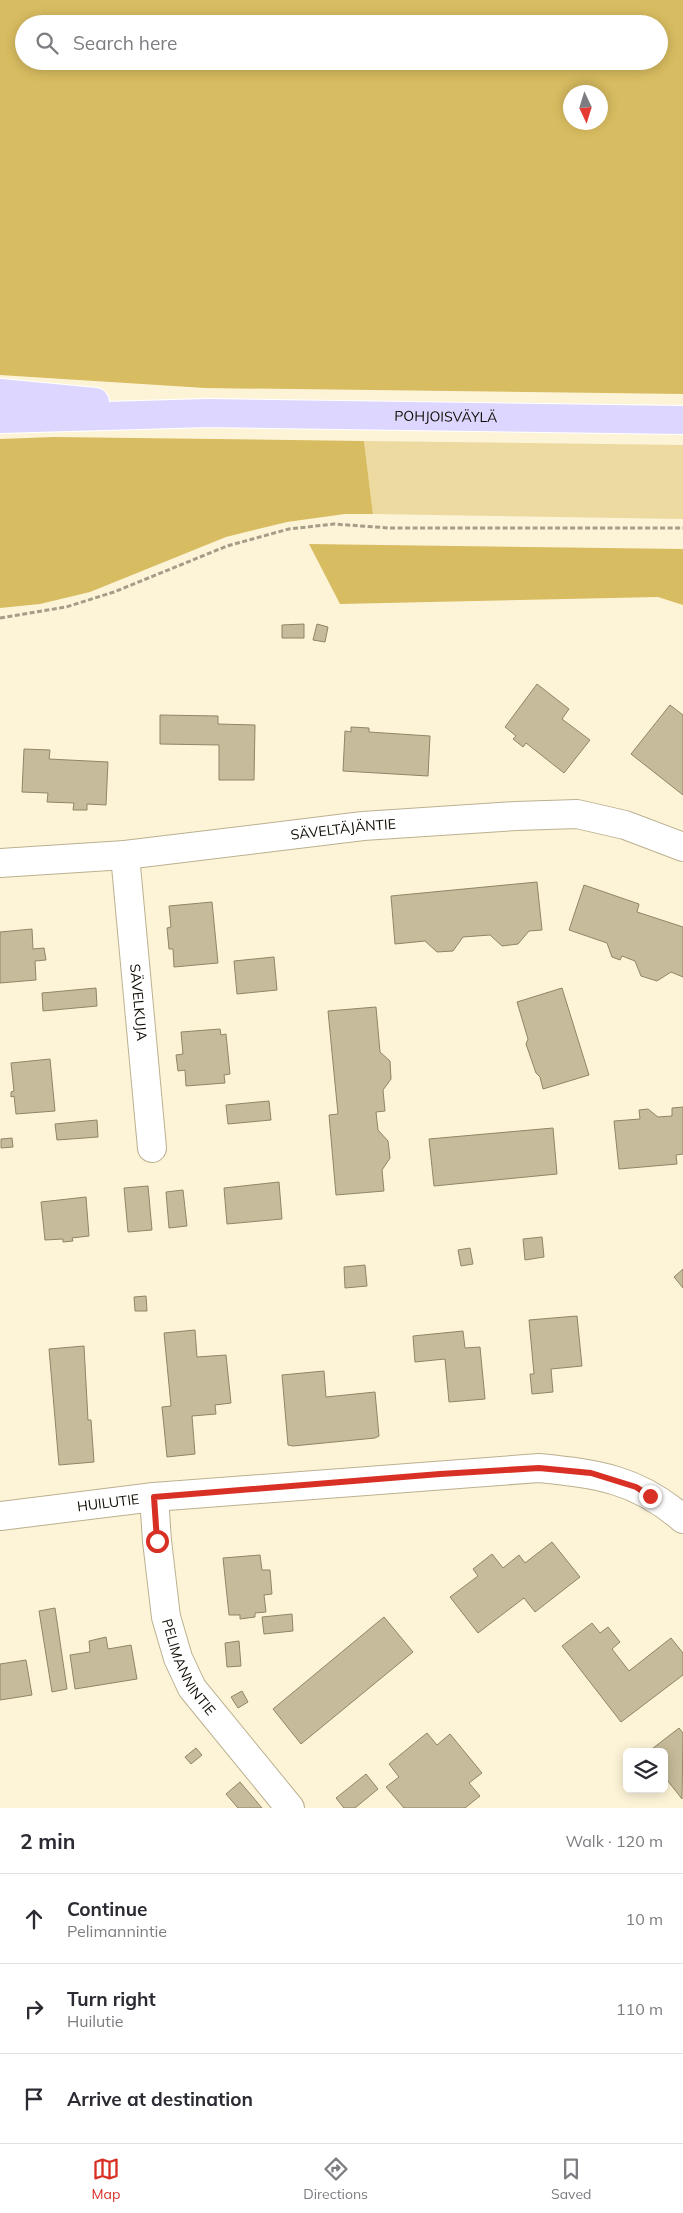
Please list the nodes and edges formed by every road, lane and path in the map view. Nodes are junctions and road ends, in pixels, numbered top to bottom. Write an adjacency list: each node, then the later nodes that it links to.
1 (0, 393): 2 (main road, POHJOISVÄYLÄ)
2 (209, 413): 3 (main road, POHJOISVÄYLÄ); 4 (main road, POHJOISVÄYLÄ)
3 (0, 419)
4 (683, 420)
5 (683, 528): 6 (path)
6 (0, 618)
7 (683, 847): 8 (street, SÄVELTÄJÄNTIE)
8 (125, 855): 9 (street, SÄVELTÄJÄNTIE); 10 (street, SÄVELKUJA)
9 (0, 863)
10 (152, 1148)
11 (154, 1497): 12 (street, HUILUTIE); 13 (street, HUILUTIE); 14 (street, PELIMANNINTIE)
12 (0, 1516)
13 (683, 1519)
14 (290, 1808)

